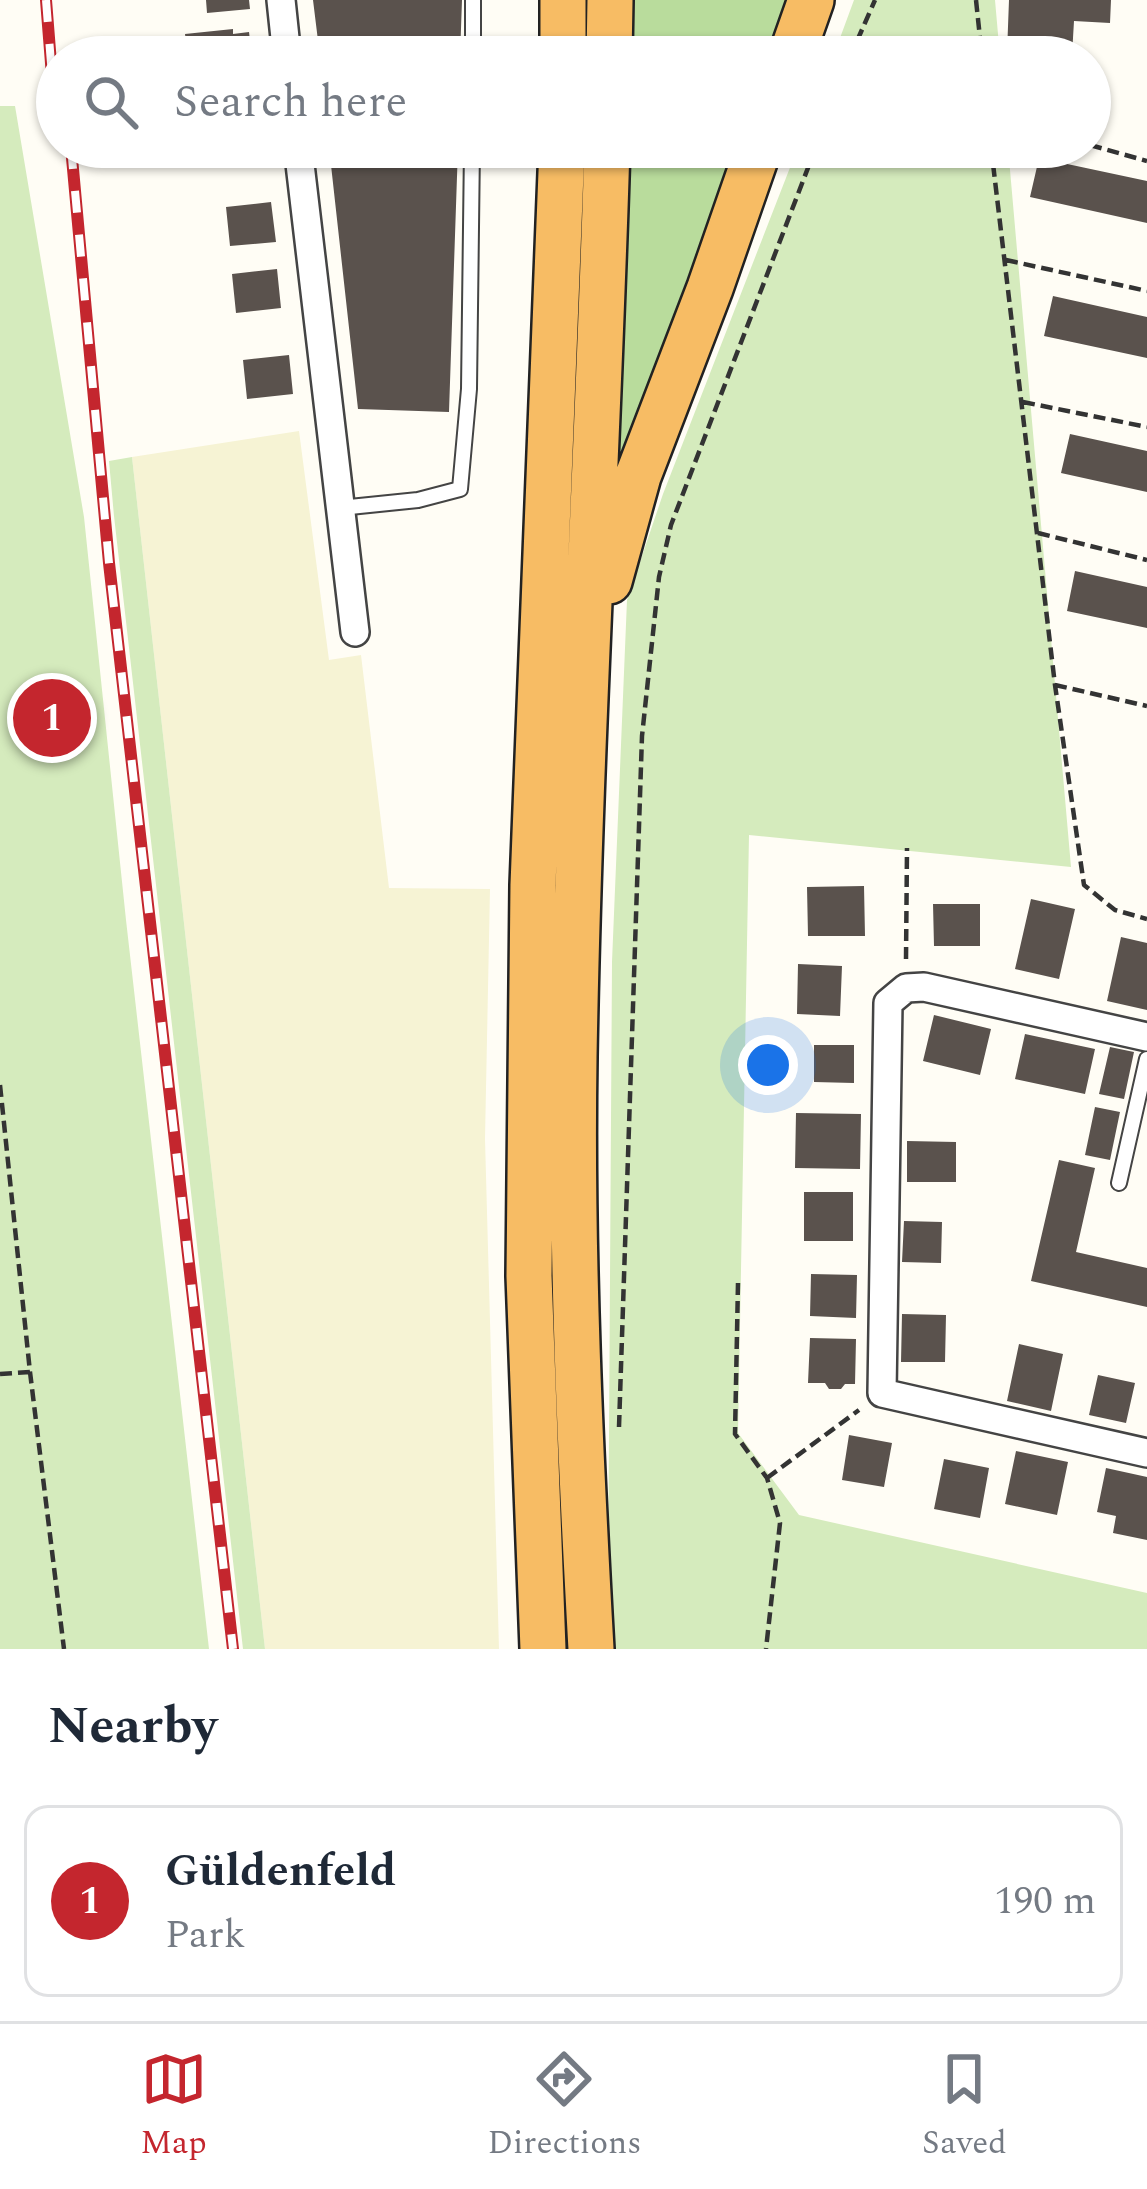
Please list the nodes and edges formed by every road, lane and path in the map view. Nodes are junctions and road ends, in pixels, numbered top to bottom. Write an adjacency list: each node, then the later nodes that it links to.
1 (280, 0): 8 (street)
2 (473, 0): 9 (lane)
3 (563, 0): 10 (highway)
4 (610, 0): 11 (highway)
5 (811, 0): 12 (highway)
6 (874, 0): 13 (path)
7 (976, 0): 14 (path)
8 (284, 36)
9 (473, 36)
10 (562, 36)
11 (609, 36)
12 (798, 36)
13 (859, 36)
14 (980, 36)
15 (1111, 151): 16 (path)
16 (1147, 160)
17 (300, 168): 28 (street)
18 (472, 168): 28 (lane)
19 (561, 168): 50 (highway)
20 (606, 168): 33 (highway)
21 (752, 168): 33 (highway)
22 (808, 168): 46 (path)
23 (993, 168): 24 (path)
24 (1004, 260): 25 (path); 26 (path)
25 (1147, 291)
26 (1021, 402): 27 (path); 29 (path)
27 (1147, 427)
28 (340, 508): 31 (street)
29 (1038, 533): 30 (path); 32 (path)
30 (1147, 560)
31 (355, 632)
32 (1055, 686): 34 (path); 36 (path)
33 (586, 695): 51 (highway)
34 (1147, 706)
35 (908, 848): 37 (path)
36 (1147, 919)
37 (905, 988): 38 (street); 45 (street)
38 (1147, 1037)
39 (1147, 1059): 41 (lane)
40 (0, 1085): 43 (path)
41 (1119, 1183)
42 (738, 1282): 48 (path)
43 (30, 1372): 44 (path); 49 (path)
44 (0, 1375)
45 (882, 1394): 47 (street); 48 (path)
46 (618, 1445)
47 (1147, 1453)
48 (767, 1478): 52 (path)
49 (64, 1649)
50 (543, 1649)
51 (591, 1649)
52 (766, 1649)

